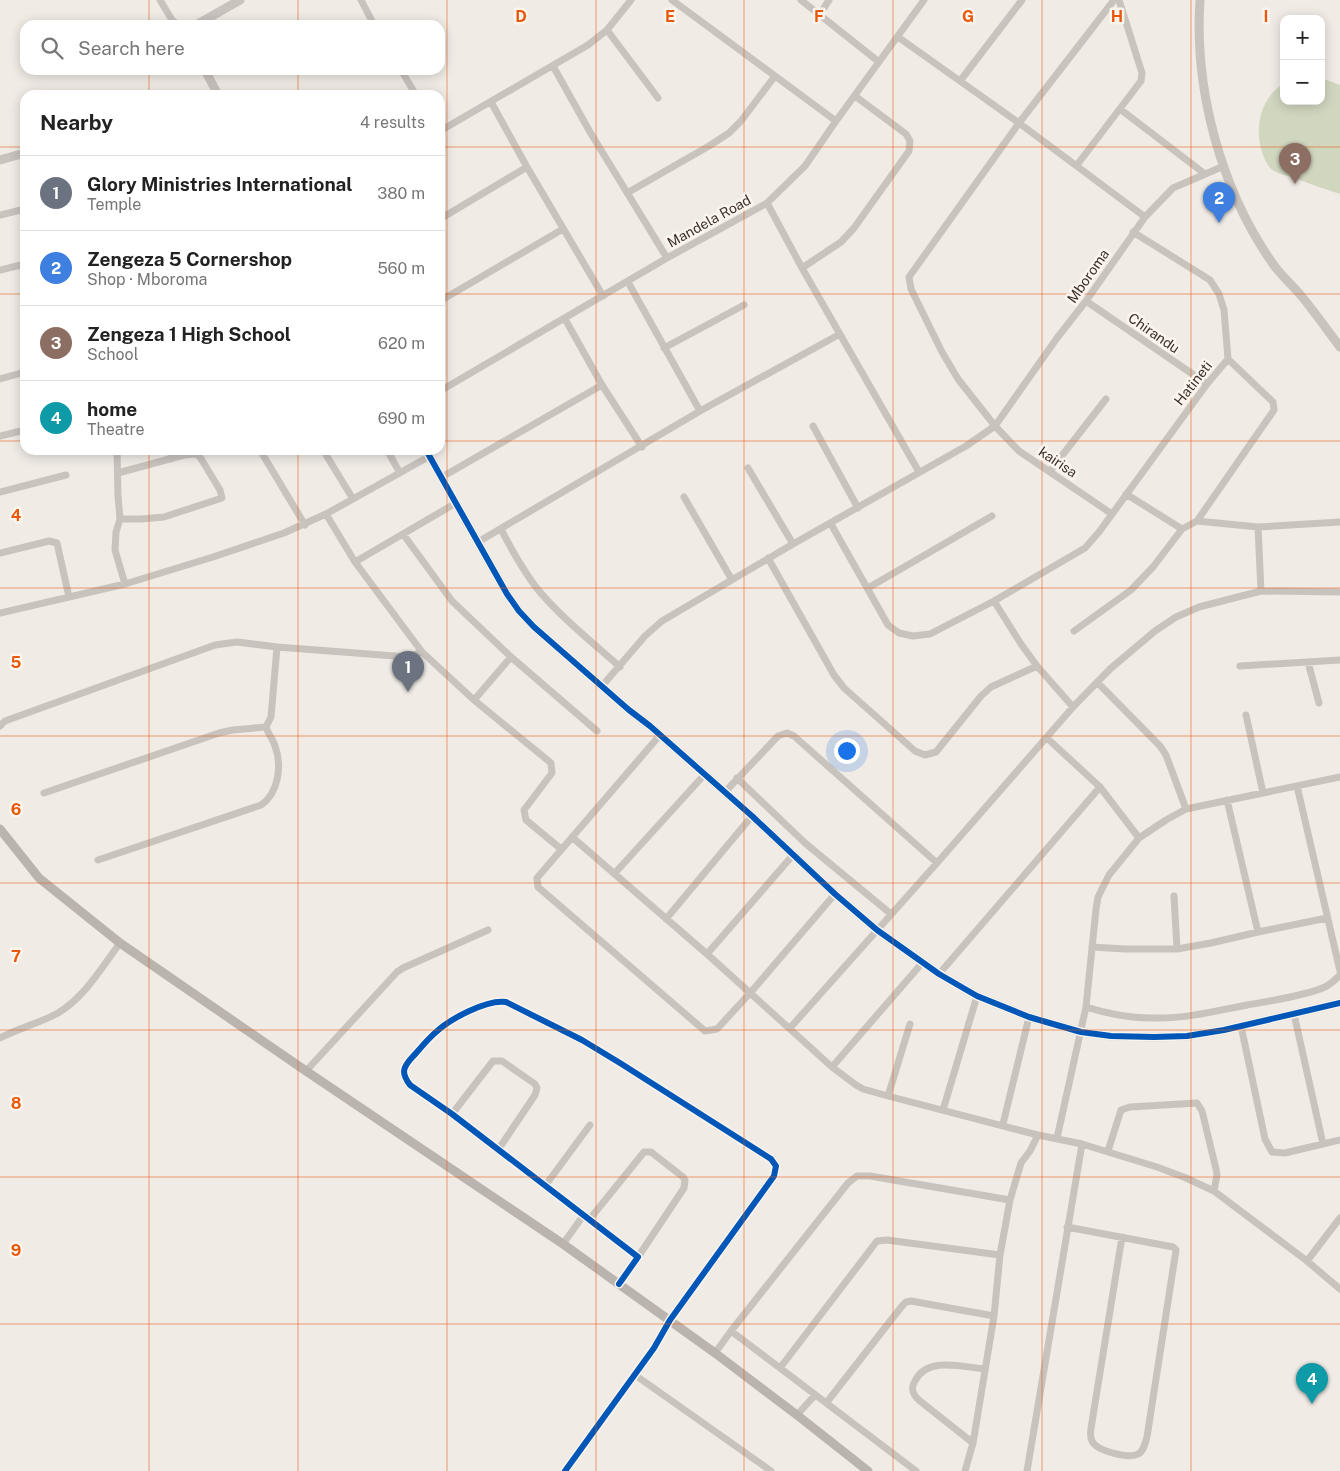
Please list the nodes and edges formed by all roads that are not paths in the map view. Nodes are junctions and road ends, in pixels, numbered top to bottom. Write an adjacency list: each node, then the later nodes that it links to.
1 (160, 0): 14 (street)
2 (240, 0): 15 (street)
3 (361, 0): 16 (street)
4 (631, 0): 17 (street)
5 (672, 0): 23 (street)
6 (801, 0): 13 (street)
7 (829, 0): 13 (street)
8 (924, 0): 18 (street, Mandela Road)
9 (1022, 0): 24 (street)
10 (1114, 0): 32 (street)
11 (1119, 0): 30 (street)
12 (1200, 0): 37 (street)
13 (820, 14): 19 (street)
14 (172, 20)
15 (205, 20)
16 (371, 20)
17 (607, 30): 20 (street); 28 (street)
18 (898, 37): 19 (street, Mandela Road); 24 (street)
19 (879, 62): 27 (street, Mandela Road)
20 (553, 66): 29 (street); 40 (street)
21 (208, 75): 25 (street)
22 (404, 75): 26 (street)
23 (775, 76): 31 (street); 40 (street)
24 (960, 81): 32 (street)
25 (215, 90)
26 (413, 90)
27 (856, 96): 31 (street, Mandela Road); 50 (street)
28 (658, 98)
29 (491, 102): 33 (street); 38 (street)
30 (1120, 110): 36 (street); 39 (street)
31 (836, 121): 41 (street, Mandela Road)
32 (1019, 123): 36 (street); 70 (street, kairisa)
33 (445, 128)
34 (20, 154): 35 (street)
35 (0, 160)
36 (1077, 165): 45 (street)
37 (1224, 166): 39 (street, Mboroma); 59 (street)
38 (527, 168): 44 (street); 46 (street)
39 (1205, 174): 45 (street, Mboroma)
40 (627, 193): 48 (street)
41 (767, 203): 48 (street, Mandela Road); 50 (street)
42 (20, 210): 43 (street)
43 (0, 215)
44 (445, 216)
45 (1145, 217): 47 (street, Mboroma)
46 (563, 229): 53 (street); 54 (street)
47 (1133, 232): 55 (street, Mboroma); 61 (street, Hatineti)
48 (667, 258): 52 (street, Mandela Road)
49 (20, 265): 51 (street)
50 (802, 268): 58 (street)
51 (0, 270)
52 (628, 282): 53 (street, Mandela Road); 60 (street)
53 (604, 296): 57 (street, Mandela Road)
54 (445, 298)
55 (1086, 301): 64 (street, Chirandu); 70 (street, Mboroma)
56 (744, 305): 60 (street)
57 (565, 319): 65 (street); 66 (street, Mandela Road)
58 (840, 334): 68 (street); 84 (street)
59 (1340, 347)
60 (664, 348): 68 (street)
61 (1228, 359): 64 (street, Hatineti); 99 (street)
62 (20, 373): 63 (street)
63 (0, 379)
64 (1206, 384): 90 (street, Hatineti)
65 (602, 385): 73 (street); 88 (street)
66 (445, 388)
67 (1106, 399): 83 (street)
68 (700, 411): 73 (street)
69 (812, 426): 94 (street)
70 (995, 426): 83 (street, kairisa); 84 (street)
71 (20, 431): 72 (street)
72 (0, 436)
73 (642, 446): 104 (street)
74 (117, 455): 85 (street)
75 (171, 455): 81 (street)
76 (263, 455): 102 (street)
77 (326, 455): 92 (street)
78 (389, 455): 86 (street)
79 (425, 455): 86 (street)
80 (429, 455): 88 (street)
81 (171, 459): 85 (street); 98 (street)
82 (748, 468): 108 (street)
83 (1050, 471): 96 (street, kairisa)
84 (919, 472): 94 (street)
85 (118, 473): 98 (street)
86 (400, 473): 92 (street)
87 (66, 475): 89 (street)
88 (442, 477): 93 (street)
89 (0, 492)
90 (1126, 494): 96 (street, Hatineti); 105 (street)
91 (684, 497): 112 (street)
92 (353, 499): 95 (street)
93 (456, 503): 106 (street); 107 (street)
94 (858, 508): 101 (street)
95 (326, 514): 102 (street); 111 (street)
96 (1112, 514): 118 (street, Hatineti)
97 (992, 516): 114 (street)
98 (120, 519): 113 (street)
99 (1197, 521): 103 (street); 105 (street)
100 (1340, 522): 103 (street)
101 (831, 524): 108 (street); 114 (street, Hatineti)
102 (305, 525): 113 (street)
103 (1258, 527): 115 (street)
104 (501, 529): 107 (street); 128 (street)
105 (1182, 529): 120 (street)
106 (403, 534): 111 (street); 123 (street)
107 (478, 542): 130 (street)
108 (793, 544): 110 (street)
109 (0, 553): 117 (street)
110 (768, 558): 112 (street); 126 (street)
111 (355, 562): 122 (street)
112 (732, 580): 128 (street)
113 (124, 584): 117 (street)
114 (868, 588): 118 (street, Hatineti)
115 (1261, 591): 116 (street); 129 (street)
116 (1340, 592)
117 (69, 597): 119 (street)
118 (994, 601): 126 (street)
119 (0, 613)
120 (1074, 631)
121 (277, 647): 122 (street); 135 (street); 136 (street)
122 (422, 652): 131 (street)
123 (511, 657): 131 (street); 137 (street)
124 (1340, 660): 125 (street)
125 (1308, 662): 127 (street); 132 (street)
126 (1037, 666): 133 (street)
127 (1240, 666)
128 (620, 667): 130 (street)
129 (1098, 682): 133 (street); 149 (street)
130 (602, 686): 138 (street)
131 (474, 700): 154 (street)
132 (1319, 703)
133 (1073, 707): 139 (street)
134 (1246, 715): 147 (street)
135 (0, 726)
136 (266, 727): 146 (street); 156 (street)
137 (597, 731)
138 (660, 735): 140 (street); 152 (street)
139 (1047, 738): 144 (street); 157 (street)
140 (705, 774): 145 (street); 158 (street)
141 (1340, 776): 143 (street)
142 (737, 778): 145 (street); 157 (street); 161 (street)
143 (1297, 786): 147 (street); 162 (street)
144 (1100, 787): 153 (street); 173 (street)
145 (725, 792): 150 (street)
146 (44, 793)
147 (1263, 793): 148 (street)
148 (1227, 800): 149 (street); 166 (street)
149 (1186, 809): 153 (street)
150 (752, 816): 155 (street); 163 (street)
151 (0, 829): 167 (main road)
152 (572, 836): 154 (street); 158 (street)
153 (1139, 838): 168 (street)
154 (561, 849): 174 (street)
155 (793, 855): 159 (street); 170 (street)
156 (98, 860)
157 (937, 863): 161 (street)
158 (615, 874): 163 (street)
159 (835, 894): 165 (street); 174 (street)
160 (1174, 896): 169 (street)
161 (891, 914): 165 (street)
162 (1327, 918): 166 (street); 172 (street)
163 (666, 920): 170 (street)
164 (488, 930): 186 (street)
165 (877, 930): 171 (street); 182 (street)
166 (1258, 932): 169 (street)
167 (120, 943): 184 (street); 186 (main road)
168 (1092, 947): 169 (street); 177 (street)
169 (1177, 949)
170 (707, 954): 174 (street)
171 (923, 962): 173 (street); 185 (street)
172 (1340, 973): 177 (street)
173 (939, 974): 175 (street)
174 (751, 992): 182 (street)
175 (977, 996): 179 (street); 188 (street)
176 (1340, 1003): 178 (street)
177 (1086, 1007): 183 (street)
178 (1294, 1014): 181 (street); 196 (street)
179 (1029, 1017): 183 (street); 190 (street)
180 (910, 1024): 187 (street)
181 (1241, 1026): 183 (street); 196 (street)
182 (790, 1028): 185 (street)
183 (1081, 1032): 193 (street)
184 (0, 1038)
185 (832, 1067): 187 (street)
186 (306, 1071): 206 (main road)
187 (888, 1096): 188 (street)
188 (943, 1110): 190 (street)
189 (452, 1114): 197 (street); 197 (street); 213 (street)
190 (1003, 1124): 192 (street)
191 (590, 1125): 199 (street)
192 (1038, 1135): 193 (street); 201 (street)
193 (1057, 1138): 195 (street)
194 (1340, 1140): 196 (street)
195 (1082, 1144): 198 (street); 204 (street)
196 (1322, 1144)
197 (498, 1150): 199 (street)
198 (1108, 1151): 200 (street); 200 (street)
199 (545, 1186): 202 (street)
200 (1214, 1191): 209 (street)
201 (1010, 1200): 207 (street); 214 (street)
202 (586, 1218): 206 (street); 208 (street); 208 (street)
203 (1340, 1218): 209 (street)
204 (1067, 1227): 205 (street); 228 (street)
205 (1122, 1237): 205 (street)
206 (563, 1244): 210 (main road)
207 (1000, 1255): 212 (street); 216 (street)
208 (638, 1258): 210 (street)
209 (1307, 1262): 211 (street)
210 (619, 1284): 213 (main road)
211 (1340, 1289)
212 (994, 1316): 217 (street); 220 (street)
213 (670, 1320): 215 (main road); 218 (street)
214 (731, 1331): 215 (street); 216 (street)
215 (714, 1353): 221 (main road)
216 (780, 1368): 219 (street)
217 (984, 1369): 222 (street); 222 (street)
218 (635, 1375): 223 (street); 224 (street)
219 (815, 1395): 220 (street); 221 (street)
220 (827, 1402): 226 (street)
221 (797, 1415): 225 (main road)
222 (973, 1443): 227 (street)
223 (565, 1471)
224 (771, 1471)
225 (868, 1471)
226 (916, 1471)
227 (965, 1471)
228 (1026, 1471)

